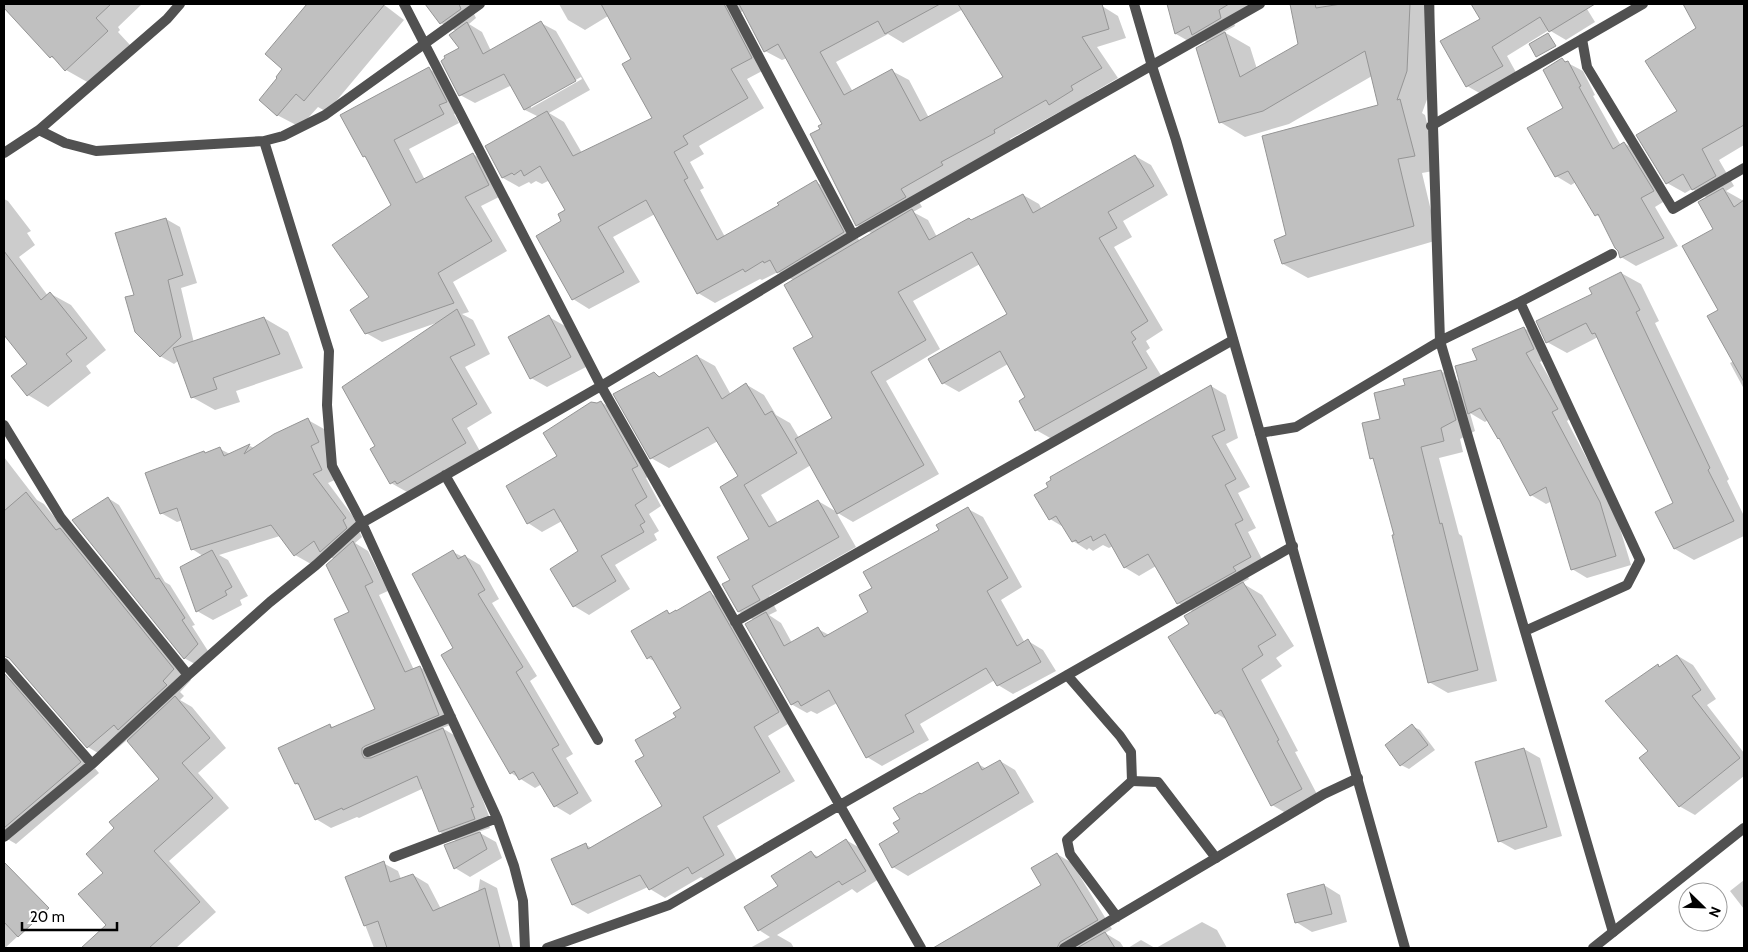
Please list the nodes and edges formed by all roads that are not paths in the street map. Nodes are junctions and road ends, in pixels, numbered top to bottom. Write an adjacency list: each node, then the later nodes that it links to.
1 (180, 4): 13 (street)
2 (404, 4): 10 (street)
3 (480, 4): 10 (street)
4 (731, 4): 17 (street)
5 (1134, 4): 11 (street)
6 (1260, 4): 11 (street)
7 (1428, 4): 12 (street)
8 (1643, 4): 9 (street)
9 (1582, 39): 12 (street); 16 (street)
10 (424, 44): 14 (street); 22 (street)
11 (1152, 66): 17 (street); 20 (street)
12 (1432, 126): 21 (street)
13 (39, 130): 14 (street); 15 (street)
14 (264, 141): 26 (street)
15 (4, 153)
16 (1744, 168)
17 (853, 235): 22 (street)
18 (1612, 254): 19 (street)
19 (1520, 302): 21 (street); 29 (street)
20 (1233, 340): 24 (street); 28 (street)
21 (1440, 341): 24 (street); 29 (street)
22 (601, 386): 25 (street); 28 (street)
23 (4, 425): 31 (street)
24 (1260, 433): 27 (street)
25 (445, 475): 26 (street); 34 (street)
26 (362, 523): 31 (street); 33 (street)
27 (1293, 546): 32 (street); 37 (street)
28 (735, 622): 39 (street)
29 (1525, 631): 46 (street)
30 (4, 663): 36 (street)
31 (188, 674): 36 (street)
32 (1067, 675): 38 (street); 39 (street)
33 (451, 717): 35 (street); 40 (street)
34 (598, 740)
35 (368, 752)
36 (92, 764): 42 (street)
37 (1358, 778): 44 (street); 51 (street)
38 (1132, 781): 44 (street); 45 (street)
39 (840, 806): 48 (street); 49 (street)
40 (497, 818): 43 (street); 47 (street)
41 (1744, 828): 46 (street)
42 (4, 837)
43 (394, 857)
44 (1216, 858): 45 (street)
45 (1117, 917): 50 (street)
46 (1613, 932): 52 (street)
47 (525, 948)
48 (546, 948)
49 (921, 948)
50 (1064, 948)
51 (1405, 948)
52 (1593, 948)

